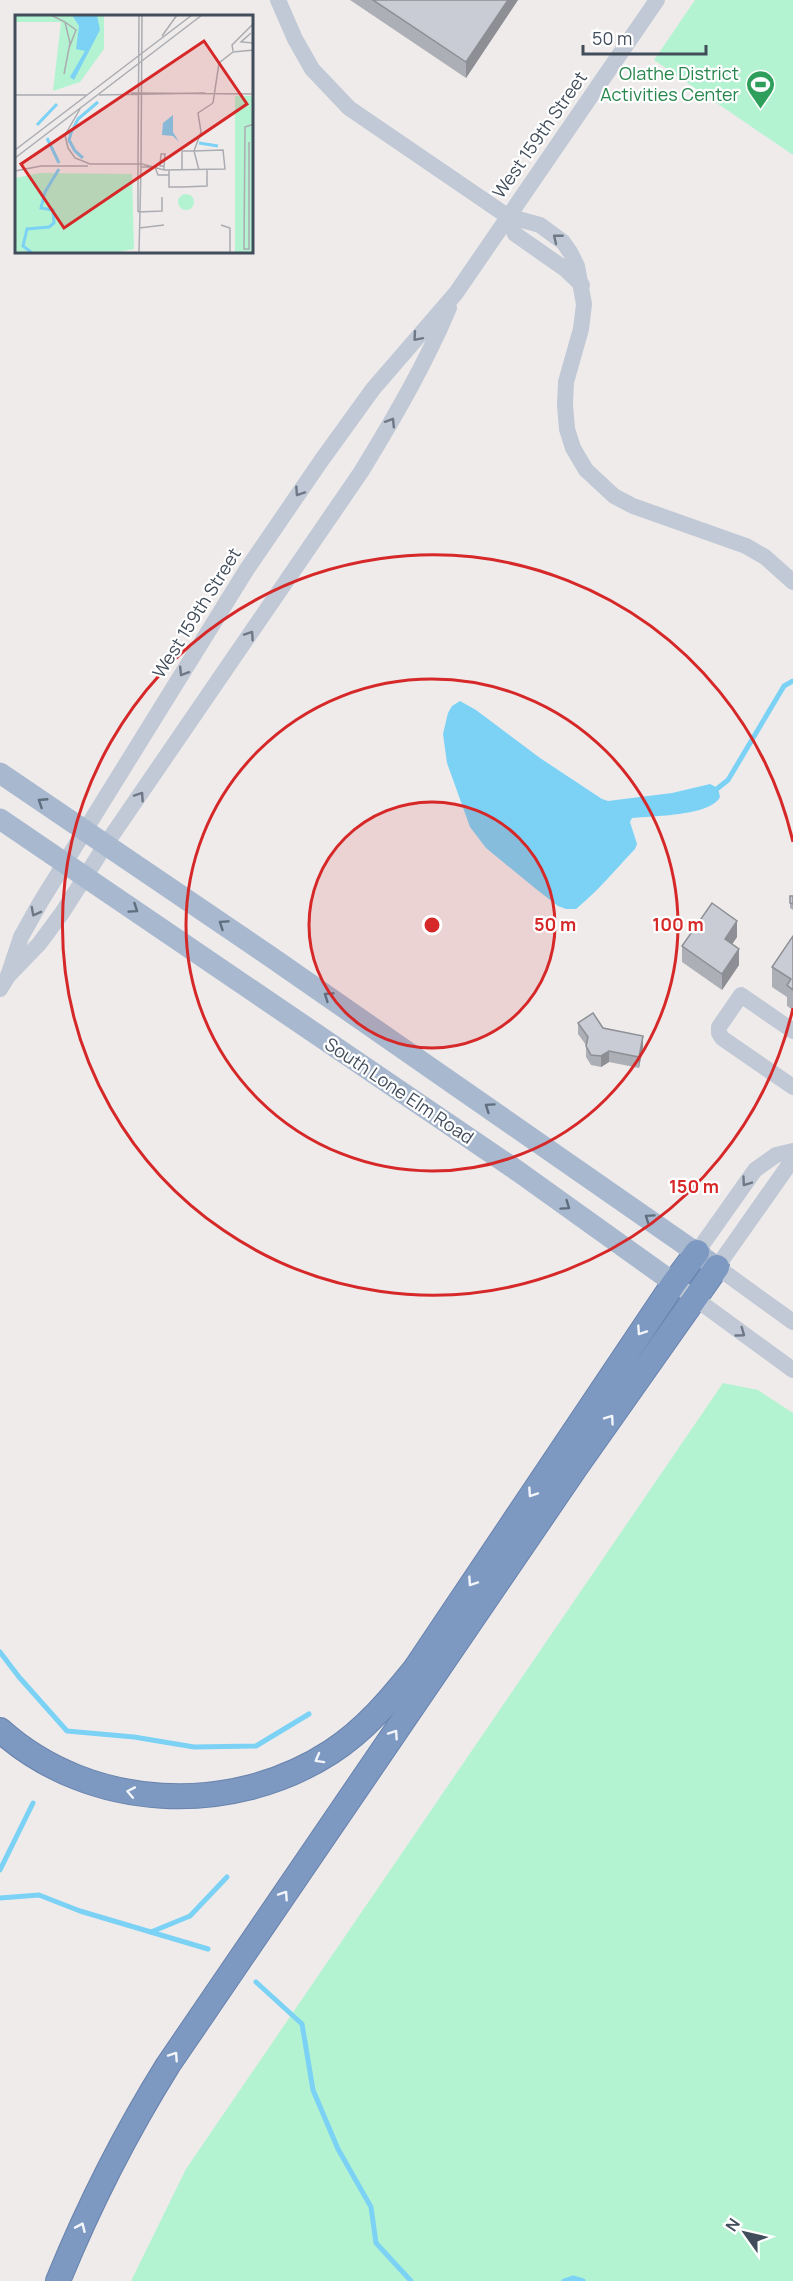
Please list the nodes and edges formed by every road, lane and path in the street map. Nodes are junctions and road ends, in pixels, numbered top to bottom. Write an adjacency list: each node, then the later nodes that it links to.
1 (278, 0): 3 (street)
2 (657, 0): 3 (street, West 159th Street)
3 (507, 216): 4 (street, West 159th Street); 5 (street)
4 (456, 293): 8 (street, West 159th Street, one-way to 8); 9 (street, West 159th Street, one-way to 4)
5 (793, 582)
6 (0, 773): 8 (main road, South Lone Elm Road, one-way to 6)
7 (0, 819): 10 (main road, South Lone Elm Road)
8 (85, 830): 9 (main road, South Lone Elm Road); 10 (street, West 159th Street)
9 (106, 844): 11 (street, West 159th Street); 17 (main road, South Lone Elm Road, one-way to 9)
10 (65, 862): 11 (main road, South Lone Elm Road); 12 (street, West 159th Street, one-way to 12)
11 (86, 876): 12 (street, West 159th Street); 19 (main road, South Lone Elm Road, one-way to 19)
12 (4, 982)
13 (793, 1031): 14 (street)
14 (793, 1087)
15 (793, 1151): 17 (street, one-way to 17)
16 (793, 1159): 18 (street)
17 (697, 1252): 18 (main road, South Lone Elm Road); 19 (highway)
18 (717, 1267): 20 (highway); 21 (street, South Lone Elm Road)
19 (674, 1283): 20 (street, South Lone Elm Road); 23 (highway, one-way to 23)
20 (693, 1298): 22 (street, South Lone Elm Road, one-way to 22); 24 (highway, one-way to 20)
21 (793, 1322)
22 (793, 1371)
23 (0, 1731)
24 (58, 2281)

